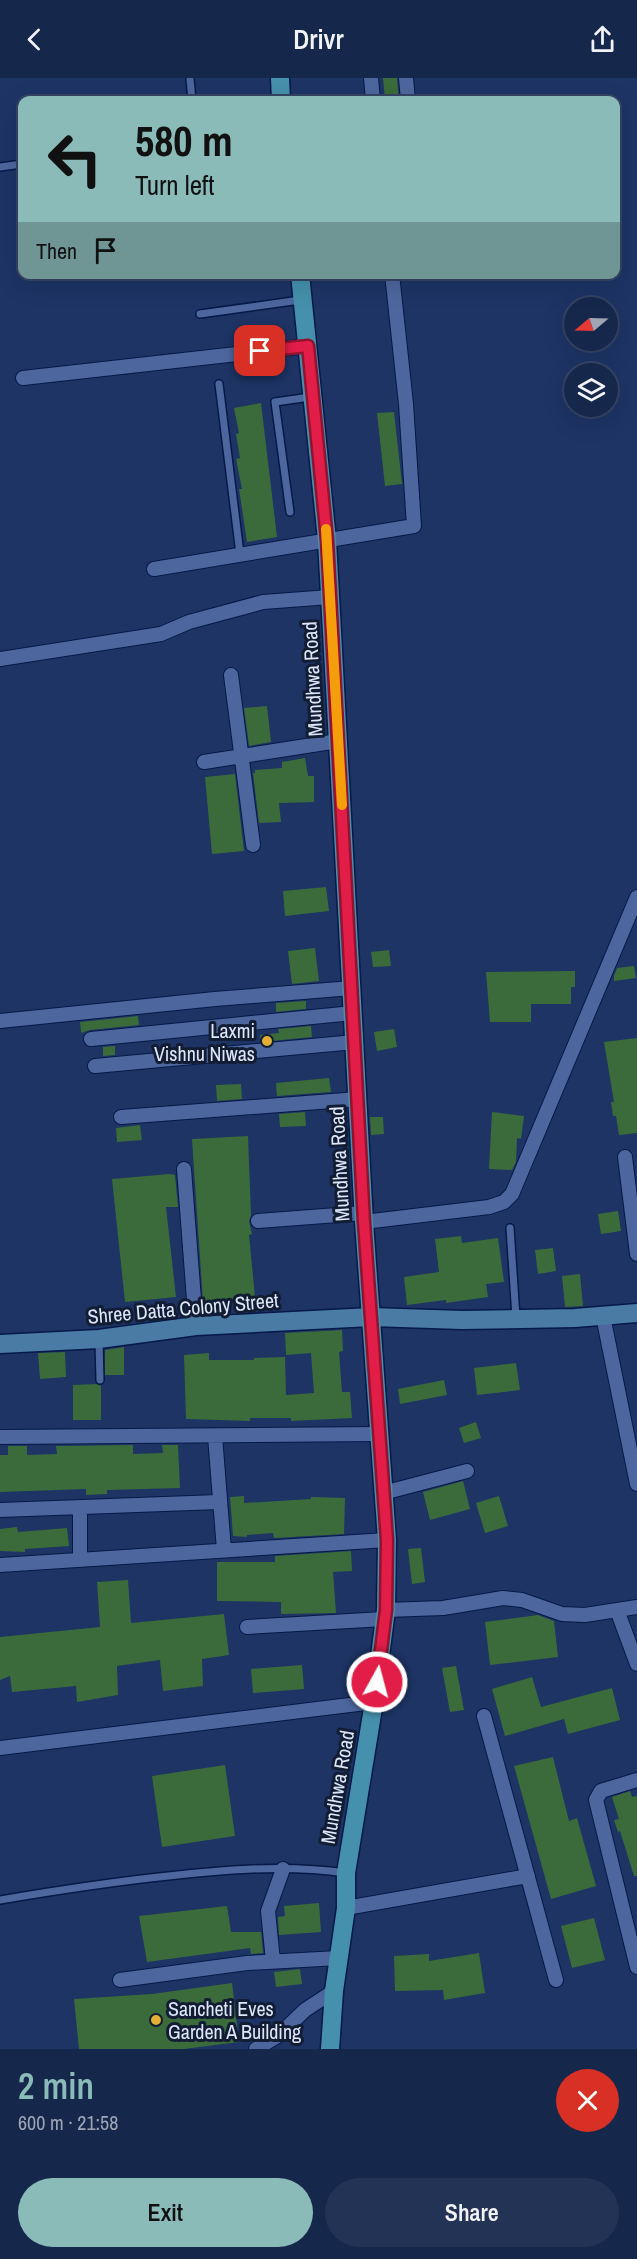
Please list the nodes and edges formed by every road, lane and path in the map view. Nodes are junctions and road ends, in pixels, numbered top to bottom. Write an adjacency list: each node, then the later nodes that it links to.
1 (280, 78): 6 (main road)
2 (371, 78): 7 (street)
3 (406, 78): 8 (street)
4 (190, 79): 5 (lane)
5 (192, 96)
6 (280, 96)
7 (373, 96)
8 (408, 96)
9 (18, 165): 10 (lane)
10 (0, 167)
11 (301, 279): 13 (main road, Mundhwa Road)
12 (393, 279): 20 (street)
13 (303, 300): 14 (lane); 15 (main road, Mundhwa Road)
14 (200, 314)
15 (308, 346): 16 (street); 18 (main road, Mundhwa Road)
16 (23, 378)
17 (219, 384): 21 (lane)
18 (313, 396): 19 (lane); 20 (main road, Mundhwa Road)
19 (290, 512)
20 (327, 540): 21 (street); 23 (main road, Mundhwa Road)
21 (240, 554): 22 (street)
22 (154, 569)
23 (330, 597): 24 (street); 26 (main road, Mundhwa Road)
24 (0, 659)
25 (231, 675): 27 (street)
26 (338, 741): 27 (street); 31 (main road, Mundhwa Road)
27 (243, 756): 28 (street); 29 (street)
28 (204, 762)
29 (253, 845)
30 (637, 897): 41 (street)
31 (352, 988): 32 (main road, Mundhwa Road); 33 (street)
32 (353, 1013): 34 (street); 35 (main road, Mundhwa Road)
33 (0, 1021)
34 (91, 1039)
35 (355, 1042): 36 (street); 37 (main road, Mundhwa Road)
36 (94, 1066)
37 (358, 1099): 38 (street); 41 (main road, Mundhwa Road)
38 (121, 1117)
39 (625, 1157): 44 (street)
40 (184, 1169): 49 (street)
41 (364, 1217): 42 (street); 47 (main road, Mundhwa Road)
42 (258, 1221)
43 (510, 1228): 48 (lane)
44 (637, 1254)
45 (637, 1313): 46 (street, Shree Datta Colony Street)
46 (603, 1316): 48 (street, Shree Datta Colony Street); 57 (street)
47 (370, 1317): 48 (street, Shree Datta Colony Street); 49 (street, Shree Datta Colony Street); 53 (main road, Mundhwa Road)
48 (516, 1319)
49 (196, 1326): 50 (street, Shree Datta Colony Street)
50 (99, 1339): 51 (street, Shree Datta Colony Street); 52 (lane)
51 (0, 1344)
52 (100, 1380)
53 (379, 1434): 54 (street); 58 (main road, Mundhwa Road)
54 (215, 1436): 55 (street); 59 (street)
55 (0, 1437)
56 (467, 1471): 58 (street)
57 (637, 1484)
58 (383, 1493): 62 (main road, Mundhwa Road)
59 (219, 1502): 60 (street); 63 (street)
60 (80, 1507): 61 (street); 64 (street)
61 (0, 1510)
62 (387, 1540): 63 (street); 68 (main road, Mundhwa Road)
63 (224, 1551): 64 (street)
64 (80, 1560): 65 (street)
65 (0, 1565)
66 (637, 1607): 67 (street)
67 (617, 1610): 68 (street); 70 (street)
68 (385, 1614): 69 (street); 71 (main road, Mundhwa Road)
69 (247, 1627)
70 (637, 1664)
71 (374, 1702): 73 (street); 76 (main road, Mundhwa Road)
72 (484, 1716): 77 (street)
73 (0, 1748)
74 (637, 1780): 82 (street)
75 (283, 1869): 76 (lane); 78 (lane); 81 (street)
76 (346, 1873): 79 (main road, Mundhwa Road)
77 (528, 1876): 79 (street); 84 (street)
78 (0, 1900)
79 (346, 1908): 80 (main road, Mundhwa Road)
80 (339, 1958): 81 (street); 85 (main road, Mundhwa Road)
81 (273, 1962): 83 (street)
82 (637, 1967)
83 (120, 1980)
84 (556, 1980)
85 (334, 1991): 86 (street); 87 (main road, Mundhwa Road)
86 (256, 2049)
87 (330, 2049)

